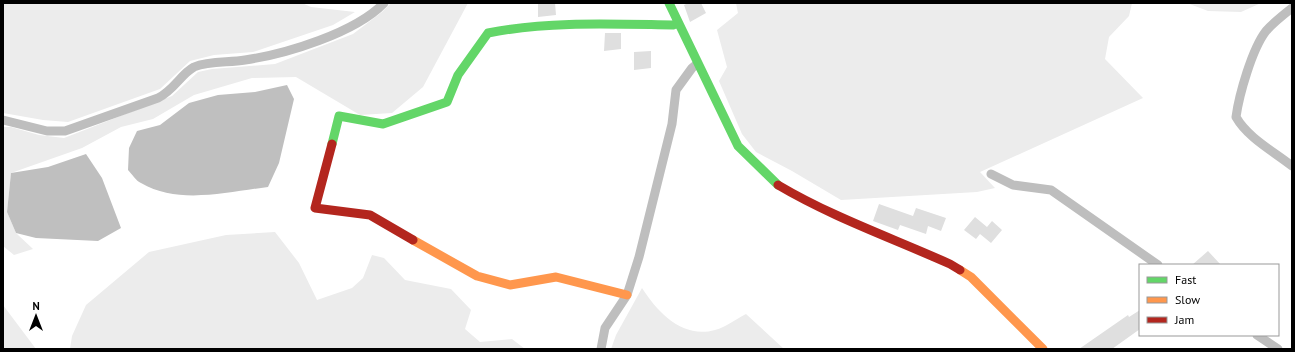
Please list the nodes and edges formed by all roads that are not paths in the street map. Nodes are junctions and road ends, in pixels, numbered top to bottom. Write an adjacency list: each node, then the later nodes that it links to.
1 (384, 3): 6 (street)
2 (669, 3): 4 (street)
3 (1292, 8): 7 (street)
4 (678, 23): 5 (street); 10 (street)
5 (697, 64): 10 (street); 13 (street)
6 (3, 120)
7 (1292, 166)
8 (991, 174): 9 (street)
9 (1157, 264)
10 (627, 295): 12 (street)
11 (1258, 336): 14 (street)
12 (601, 349)
13 (1043, 349)
14 (1278, 349)

